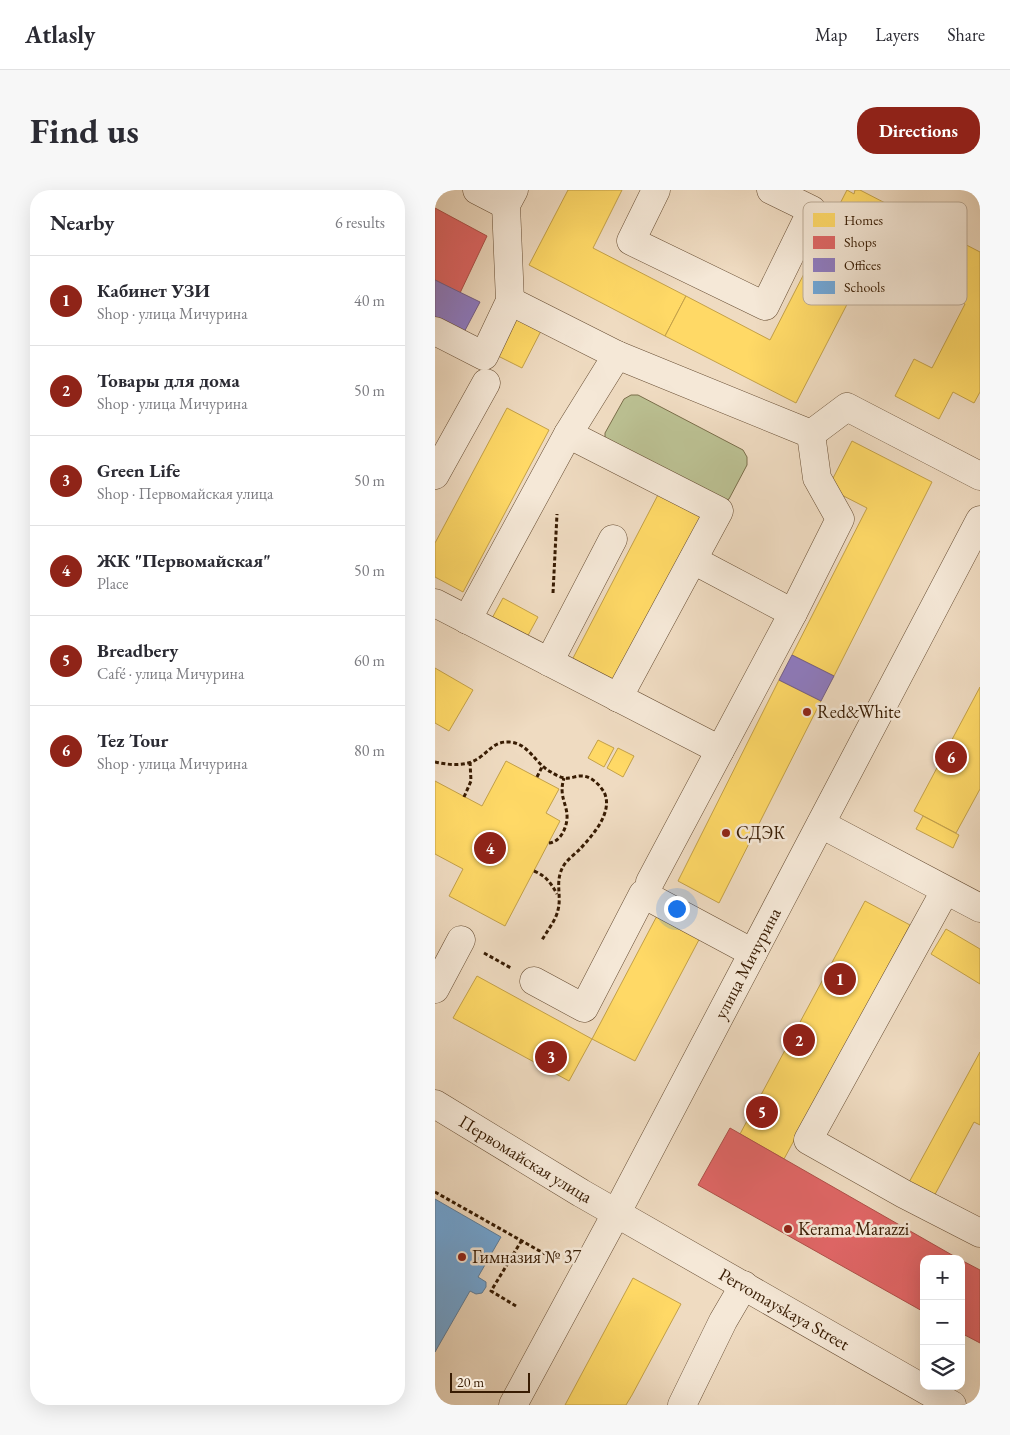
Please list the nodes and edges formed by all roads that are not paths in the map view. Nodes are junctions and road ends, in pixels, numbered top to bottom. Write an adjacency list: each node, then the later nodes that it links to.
1 (477, 190): 4 (street)
2 (656, 190): 6 (street)
3 (771, 190): 5 (street)
4 (510, 197): 7 (street)
5 (803, 206)
6 (803, 228)
7 (510, 301): 8 (street); 9 (street)
8 (435, 331)
9 (617, 355): 11 (street); 12 (street)
10 (486, 383): 13 (street)
11 (568, 434): 17 (street); 20 (street)
12 (811, 434): 14 (street); 19 (street)
13 (435, 474)
14 (980, 476)
15 (976, 536): 24 (street, улица Мичурина)
16 (613, 539): 21 (street)
17 (693, 560): 19 (street); 22 (street)
18 (435, 603): 20 (street)
19 (793, 613): 23 (street)
20 (467, 620): 21 (street)
21 (549, 662): 22 (street)
22 (618, 698): 23 (street)
23 (720, 750): 25 (street)
24 (821, 824): 26 (street); 29 (street, улица Мичурина)
25 (650, 882)
26 (945, 891): 27 (street); 34 (street)
27 (977, 898)
28 (461, 940): 31 (street)
29 (753, 954): 30 (street); 33 (street, улица Мичурина)
30 (534, 981)
31 (435, 989)
32 (435, 1104): 33 (street, Первомайская улица)
33 (617, 1212): 35 (street, Pervomayskaya Street); 36 (street, улица Мичурина)
34 (980, 1233)
35 (743, 1285): 37 (street); 38 (street, Pervomayskaya Street)
36 (513, 1405)
37 (682, 1405)
38 (952, 1405)

